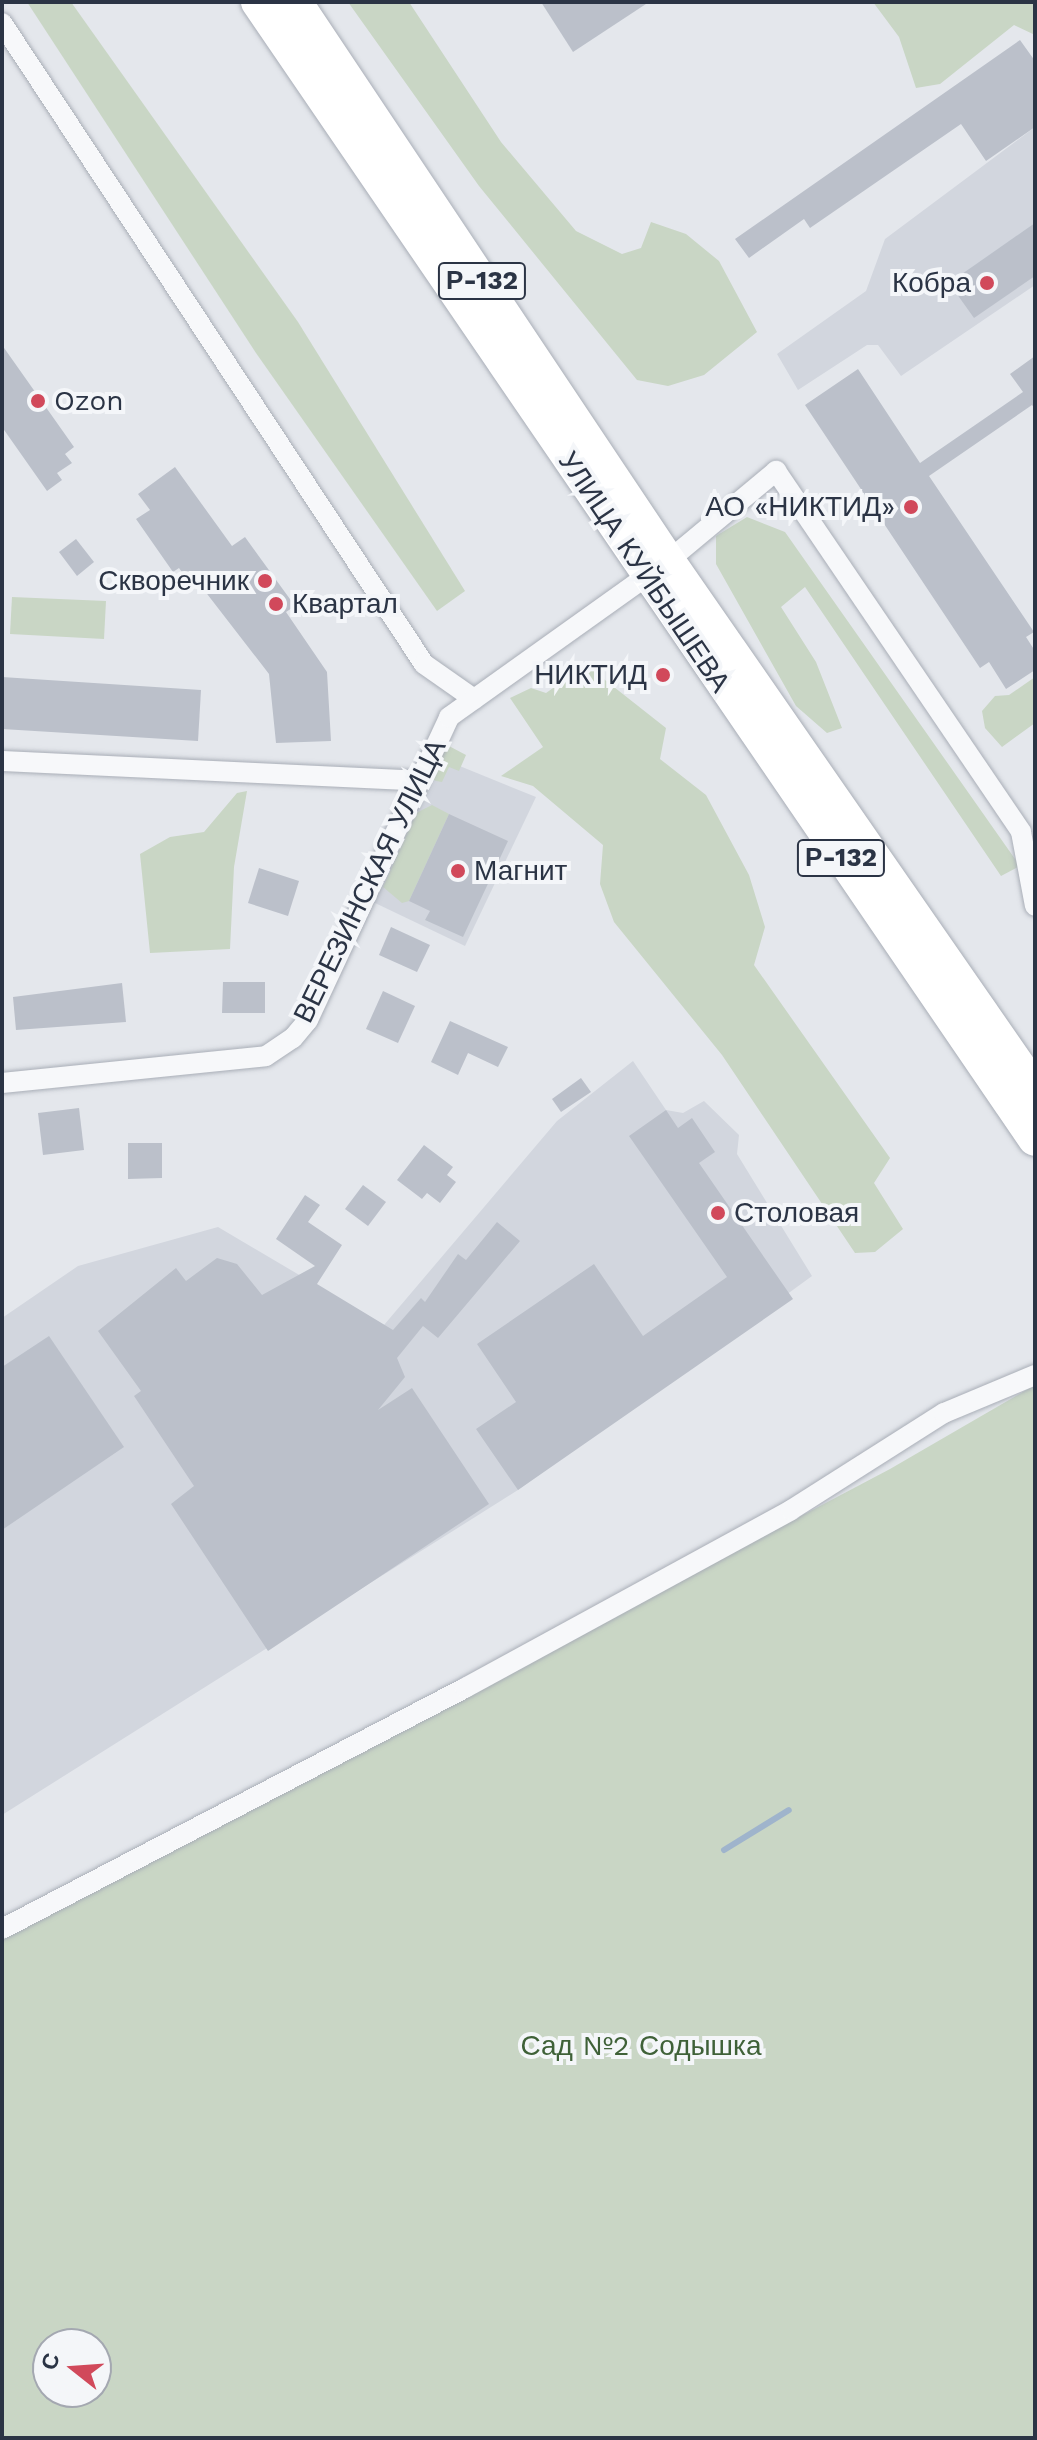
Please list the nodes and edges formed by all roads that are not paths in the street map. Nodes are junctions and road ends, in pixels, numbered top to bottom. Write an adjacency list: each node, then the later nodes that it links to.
1 (258, 2): 4 (highway, УЛИЦА КУЙБЫШЕВА / Р-132)
2 (295, 2): 4 (highway, УЛИЦА КУЙБЫШЕВА / Р-132)
3 (2, 23): 5 (street)
4 (658, 569): 5 (street, ВЕРЕЗИНСКАЯ УЛИЦА); 8 (street, ВЕРЕЗИНСКАЯ УЛИЦА); 10 (highway, УЛИЦА КУЙБЫШЕВА / Р-132); 11 (highway, УЛИЦА КУЙБЫШЕВА / Р-132)
5 (474, 699): 7 (street, ВЕРЕЗИНСКАЯ УЛИЦА)
6 (2, 761): 7 (street)
7 (419, 781): 9 (street, ВЕРЕЗИНСКАЯ УЛИЦА)
8 (1033, 900)
9 (2, 1083)
10 (1035, 1090)
11 (1035, 1139)
12 (1035, 1375): 13 (street)
13 (2, 1929)

